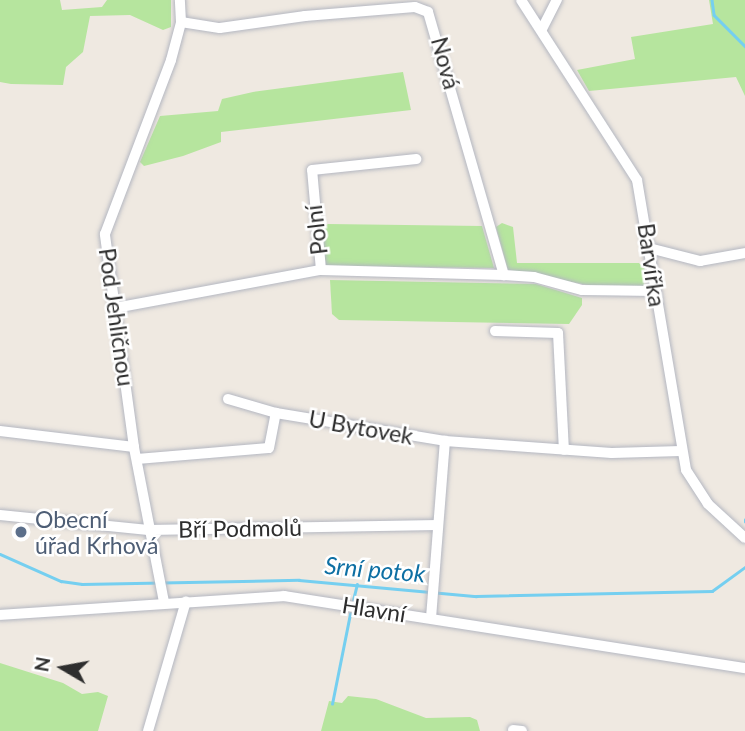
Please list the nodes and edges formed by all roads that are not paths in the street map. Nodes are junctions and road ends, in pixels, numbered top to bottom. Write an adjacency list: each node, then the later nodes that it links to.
1 (180, 0): 4 (street, Pod Jehličnou)
2 (521, 0): 5 (street, Barvířka)
3 (557, 0): 5 (street)
4 (181, 22): 10 (street, Nová); 12 (street, Pod Jehličnou)
5 (542, 29): 7 (street, Barvířka)
6 (416, 159): 9 (street, Polní)
7 (649, 248): 8 (street); 11 (street, Barvířka)
8 (745, 253)
9 (321, 271): 10 (street); 12 (street, Polní)
10 (504, 275): 11 (street)
11 (655, 291): 20 (street, Barvířka)
12 (115, 308): 18 (street, Pod Jehličnou)
13 (495, 331): 19 (street)
14 (229, 399): 15 (street, U Bytovek)
15 (276, 412): 17 (street, U Bytovek); 21 (street, U Bytovek)
16 (0, 431): 18 (street)
17 (445, 441): 19 (street, U Bytovek); 23 (street)
18 (134, 447): 21 (street, Pod Jehličnou)
19 (564, 450): 20 (street, U Bytovek)
20 (681, 451): 25 (street, Barvířka)
21 (137, 459): 24 (street, Pod Jehličnou)
22 (0, 514): 24 (street, Bří Podmolů)
23 (438, 525): 24 (street, Bří Podmolů); 29 (street)
24 (148, 530): 27 (street, Pod Jehličnou)
25 (745, 538)
26 (186, 601): 27 (street, Hlavní); 29 (street, Hlavní); 31 (street)
27 (164, 602): 28 (street, Hlavní)
28 (0, 615)
29 (431, 618): 30 (street, Hlavní)
30 (745, 668)
31 (148, 731)

